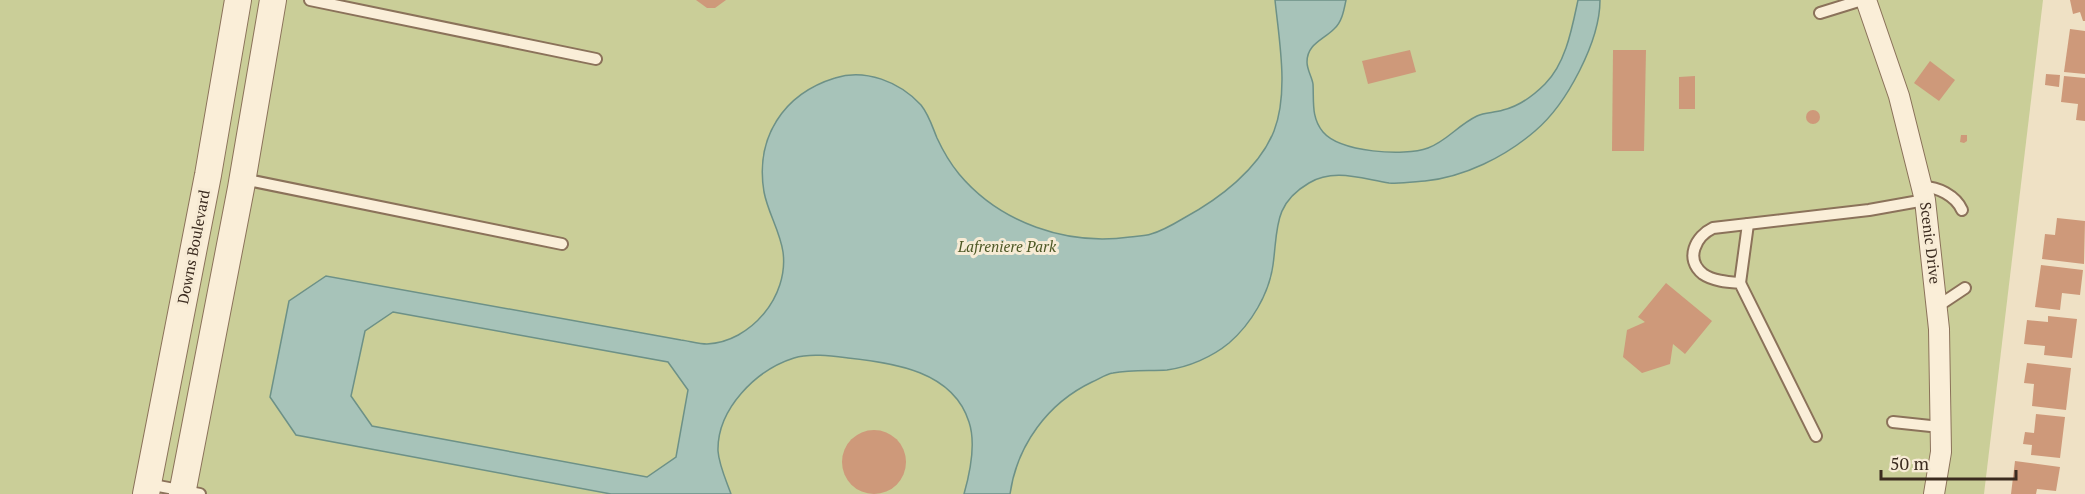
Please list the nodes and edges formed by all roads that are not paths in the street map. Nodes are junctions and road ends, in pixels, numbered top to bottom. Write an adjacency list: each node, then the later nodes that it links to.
1 (238, 0): 18 (street, Downs Boulevard)
2 (273, 0): 7 (street)
3 (310, 0): 6 (lane)
4 (1864, 0): 5 (lane); 8 (street, Scenic Drive)
5 (1820, 13)
6 (596, 59)
7 (243, 179): 11 (lane); 19 (street)
8 (1924, 193): 9 (lane); 10 (lane); 14 (street, Scenic Drive)
9 (1962, 210)
10 (1749, 224): 12 (lane); 12 (lane)
11 (562, 244)
12 (1740, 283): 17 (lane)
13 (1965, 288): 14 (lane)
14 (1938, 306): 16 (street, Scenic Drive)
15 (1893, 422): 16 (lane)
16 (1940, 427): 20 (street, Scenic Drive)
17 (1816, 436)
18 (147, 489): 19 (lane)
19 (189, 493)
20 (1934, 494)

